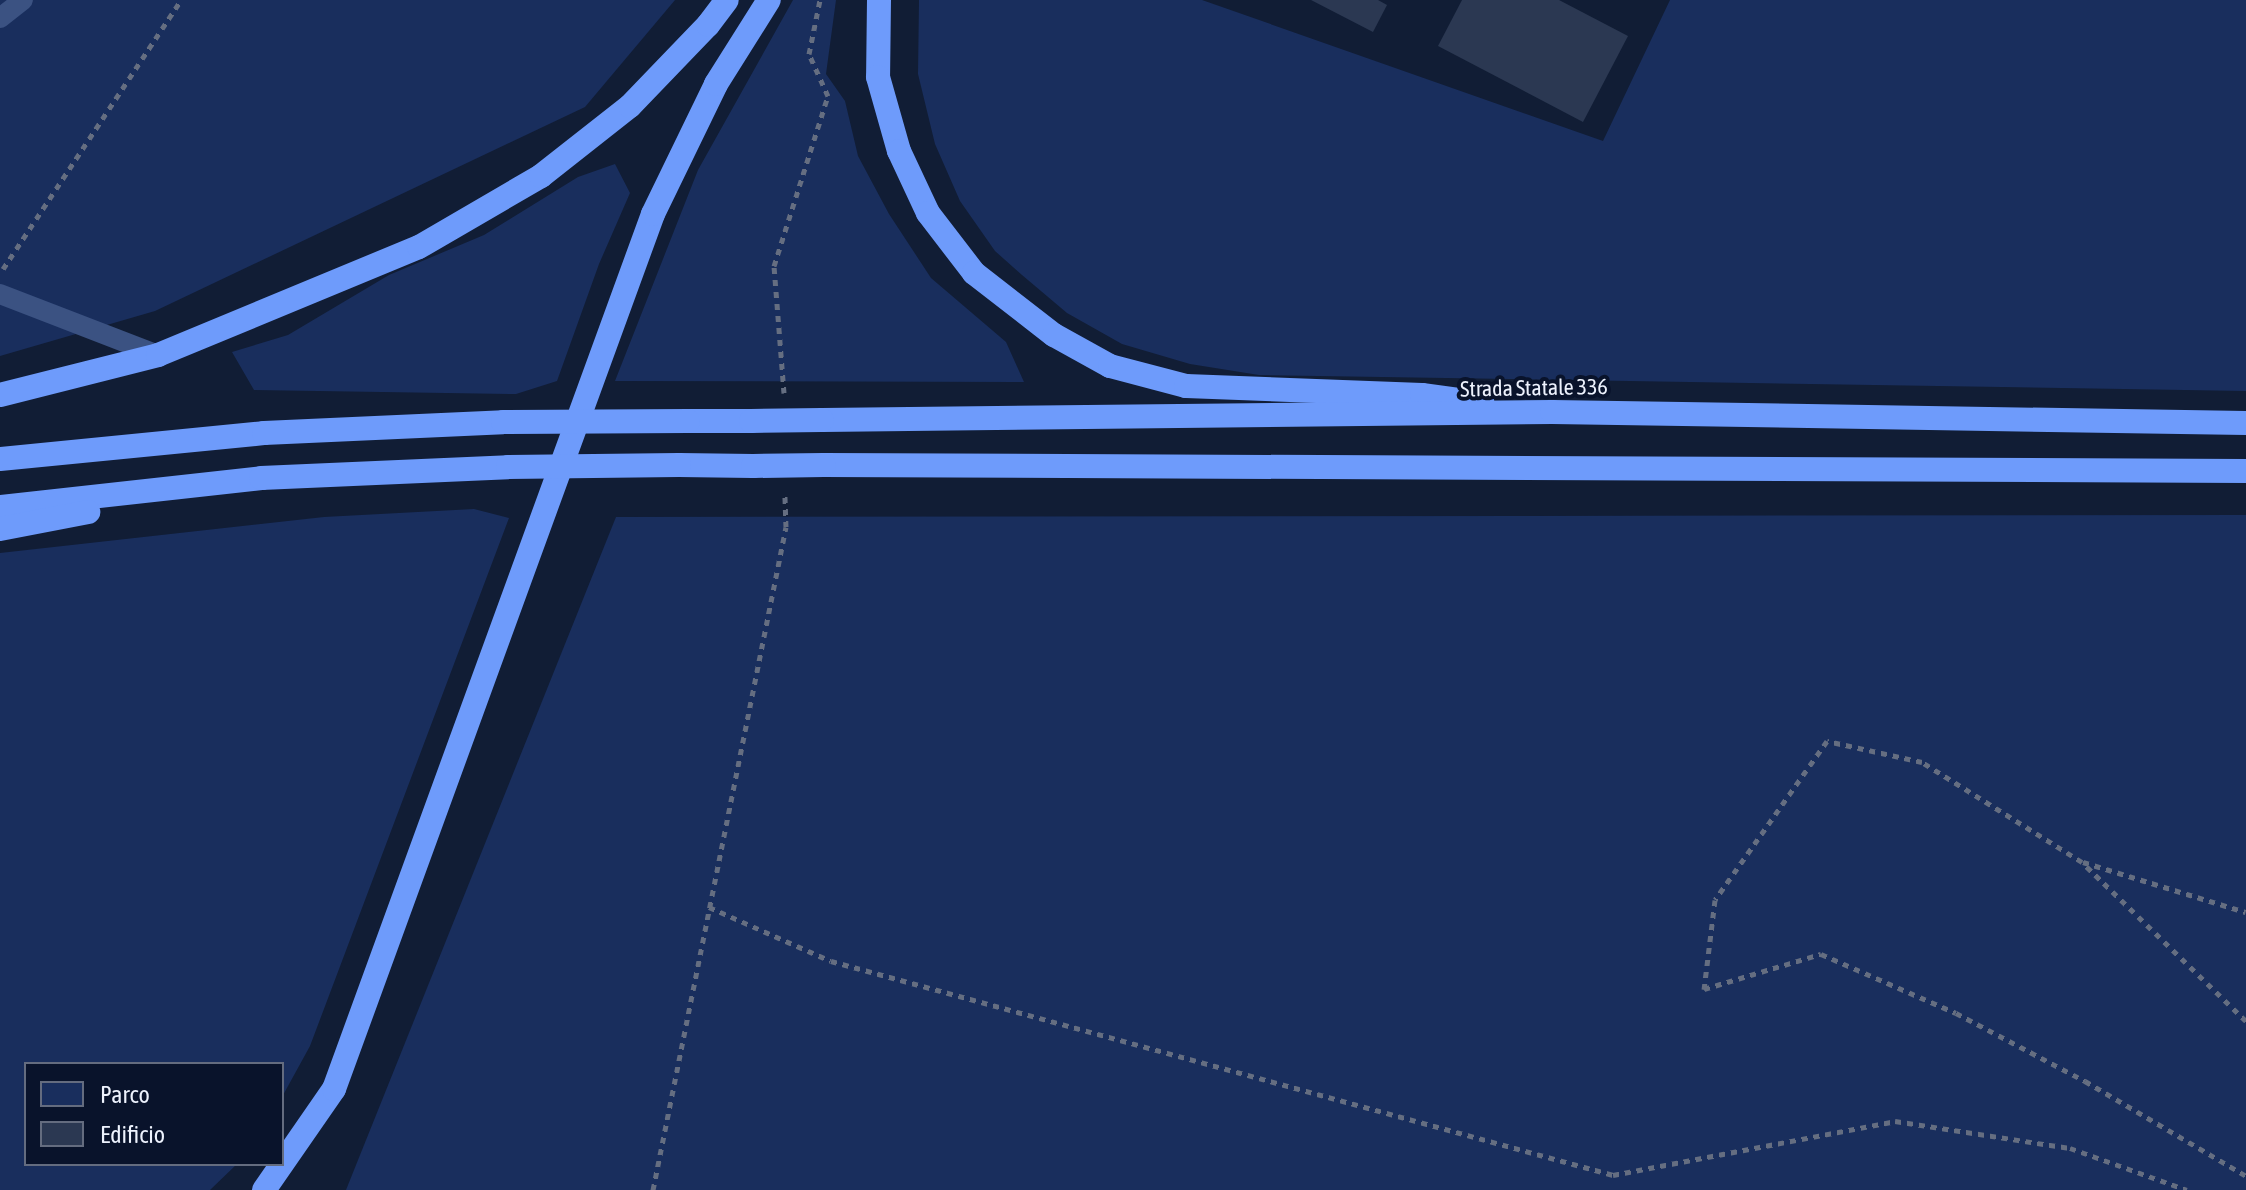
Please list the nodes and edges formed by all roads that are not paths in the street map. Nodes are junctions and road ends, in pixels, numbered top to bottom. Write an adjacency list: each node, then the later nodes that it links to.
1 (23, 0): 5 (lane)
2 (727, 0): 7 (highway)
3 (769, 0): 16 (highway)
4 (879, 0): 9 (highway)
5 (0, 18)
6 (0, 294): 7 (lane)
7 (158, 355): 8 (highway)
8 (0, 395)
9 (1552, 412): 10 (highway, Strada Statale 336); 11 (highway, Strada Statale 336, bridge)
10 (2246, 423)
11 (0, 459)
12 (2246, 471): 13 (highway, bridge)
13 (261, 478): 14 (highway); 15 (highway)
14 (0, 507)
15 (0, 529)
16 (284, 1161)
17 (281, 1166): 18 (highway)
18 (264, 1190)

